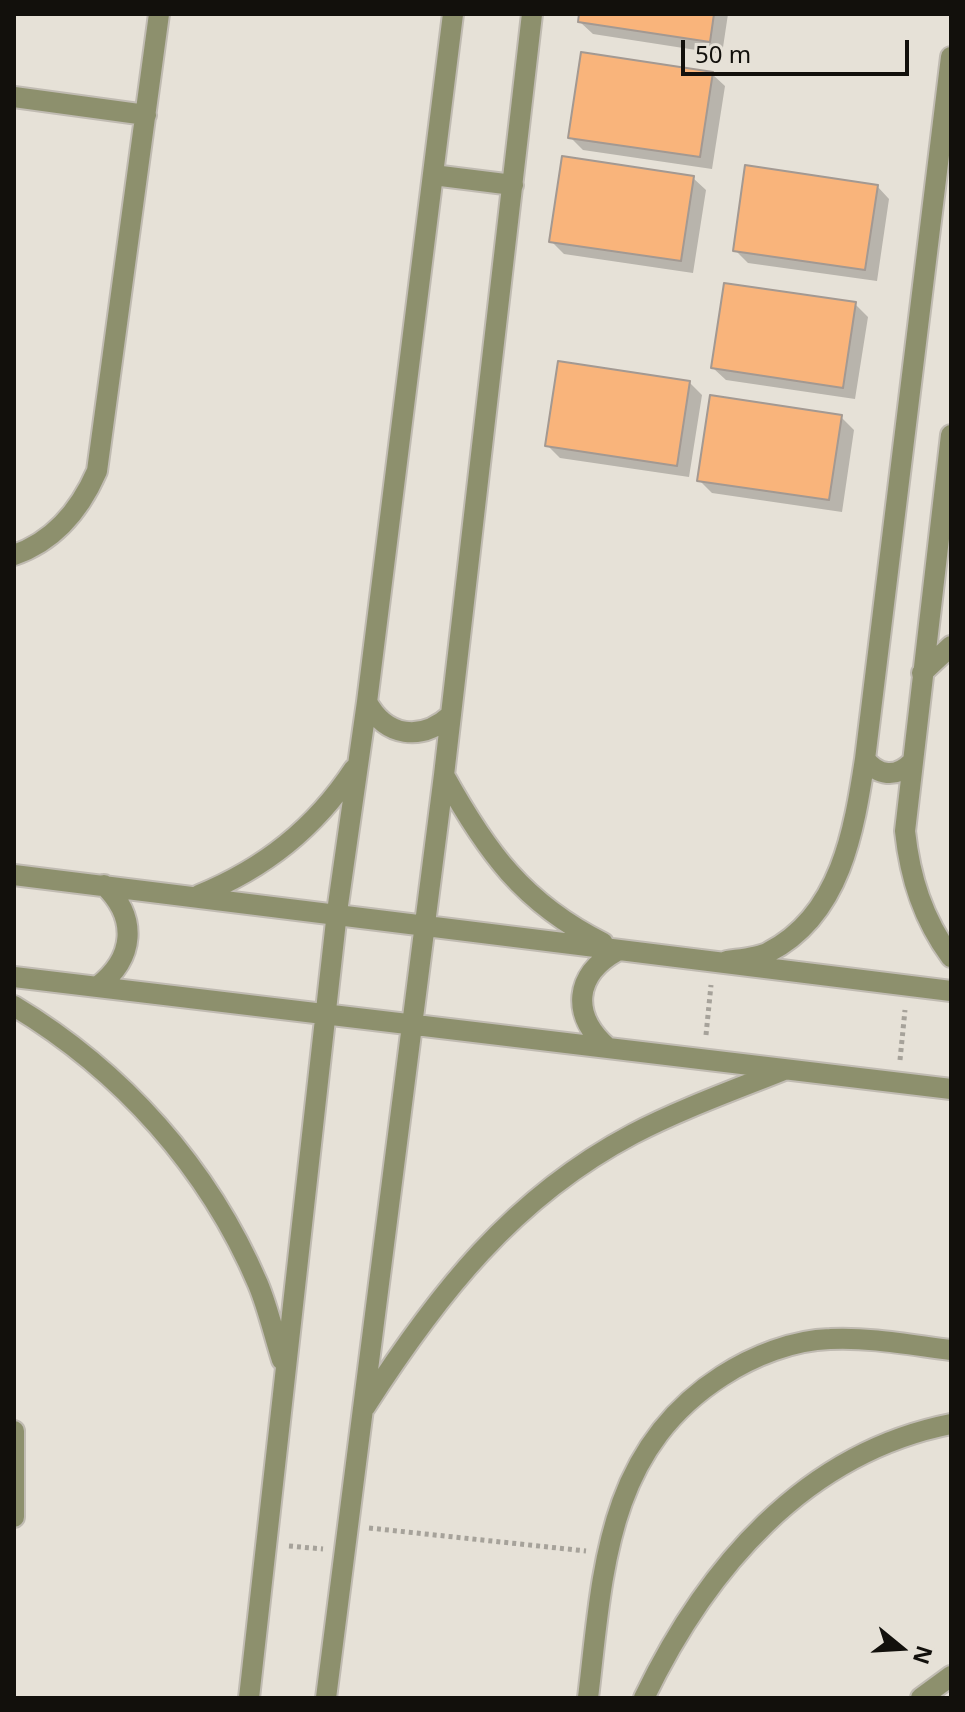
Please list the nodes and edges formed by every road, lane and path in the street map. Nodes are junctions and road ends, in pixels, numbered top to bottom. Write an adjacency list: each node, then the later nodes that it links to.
1 (159, 14): 6 (street)
2 (453, 14): 7 (street)
3 (532, 14): 8 (street)
4 (951, 57): 15 (street)
5 (14, 97): 6 (street)
6 (146, 115): 10 (street)
7 (433, 175): 8 (street); 13 (street)
8 (513, 185): 14 (street)
9 (951, 435): 12 (street)
10 (14, 555)
11 (951, 646): 12 (street)
12 (922, 673): 17 (street)
13 (367, 702): 14 (street); 16 (street)
14 (451, 715): 18 (street)
15 (865, 759): 17 (street); 26 (street)
16 (359, 762): 21 (street); 22 (street)
17 (911, 763): 25 (street)
18 (444, 775): 23 (street); 24 (street)
19 (14, 875): 20 (street)
20 (104, 885): 21 (street); 29 (street)
21 (198, 896): 22 (street)
22 (337, 912): 23 (street); 32 (street)
23 (422, 923): 24 (street); 33 (street)
24 (617, 951): 26 (street); 34 (street)
25 (951, 957)
26 (720, 961): 28 (street); 35 (path)
27 (14, 977): 29 (street)
28 (907, 985): 30 (street); 37 (path)
29 (97, 987): 32 (street)
30 (951, 991)
31 (14, 1006): 40 (street)
32 (326, 1014): 33 (street); 40 (street)
33 (412, 1025): 34 (street); 41 (street)
34 (607, 1047): 35 (street)
35 (703, 1059): 36 (street)
36 (785, 1069): 37 (street); 41 (street)
37 (898, 1083): 38 (street)
38 (951, 1089)
39 (951, 1350): 48 (street)
40 (285, 1369): 46 (street)
41 (360, 1414): 45 (street)
42 (951, 1424): 53 (street)
43 (14, 1431): 44 (street)
44 (14, 1517)
45 (347, 1526): 47 (street); 48 (path)
46 (266, 1544): 47 (path); 50 (street)
47 (344, 1551): 51 (street)
48 (607, 1553): 52 (street)
49 (951, 1676): 54 (street)
50 (249, 1698)
51 (326, 1698)
52 (588, 1698)
53 (644, 1698)
54 (921, 1698)

